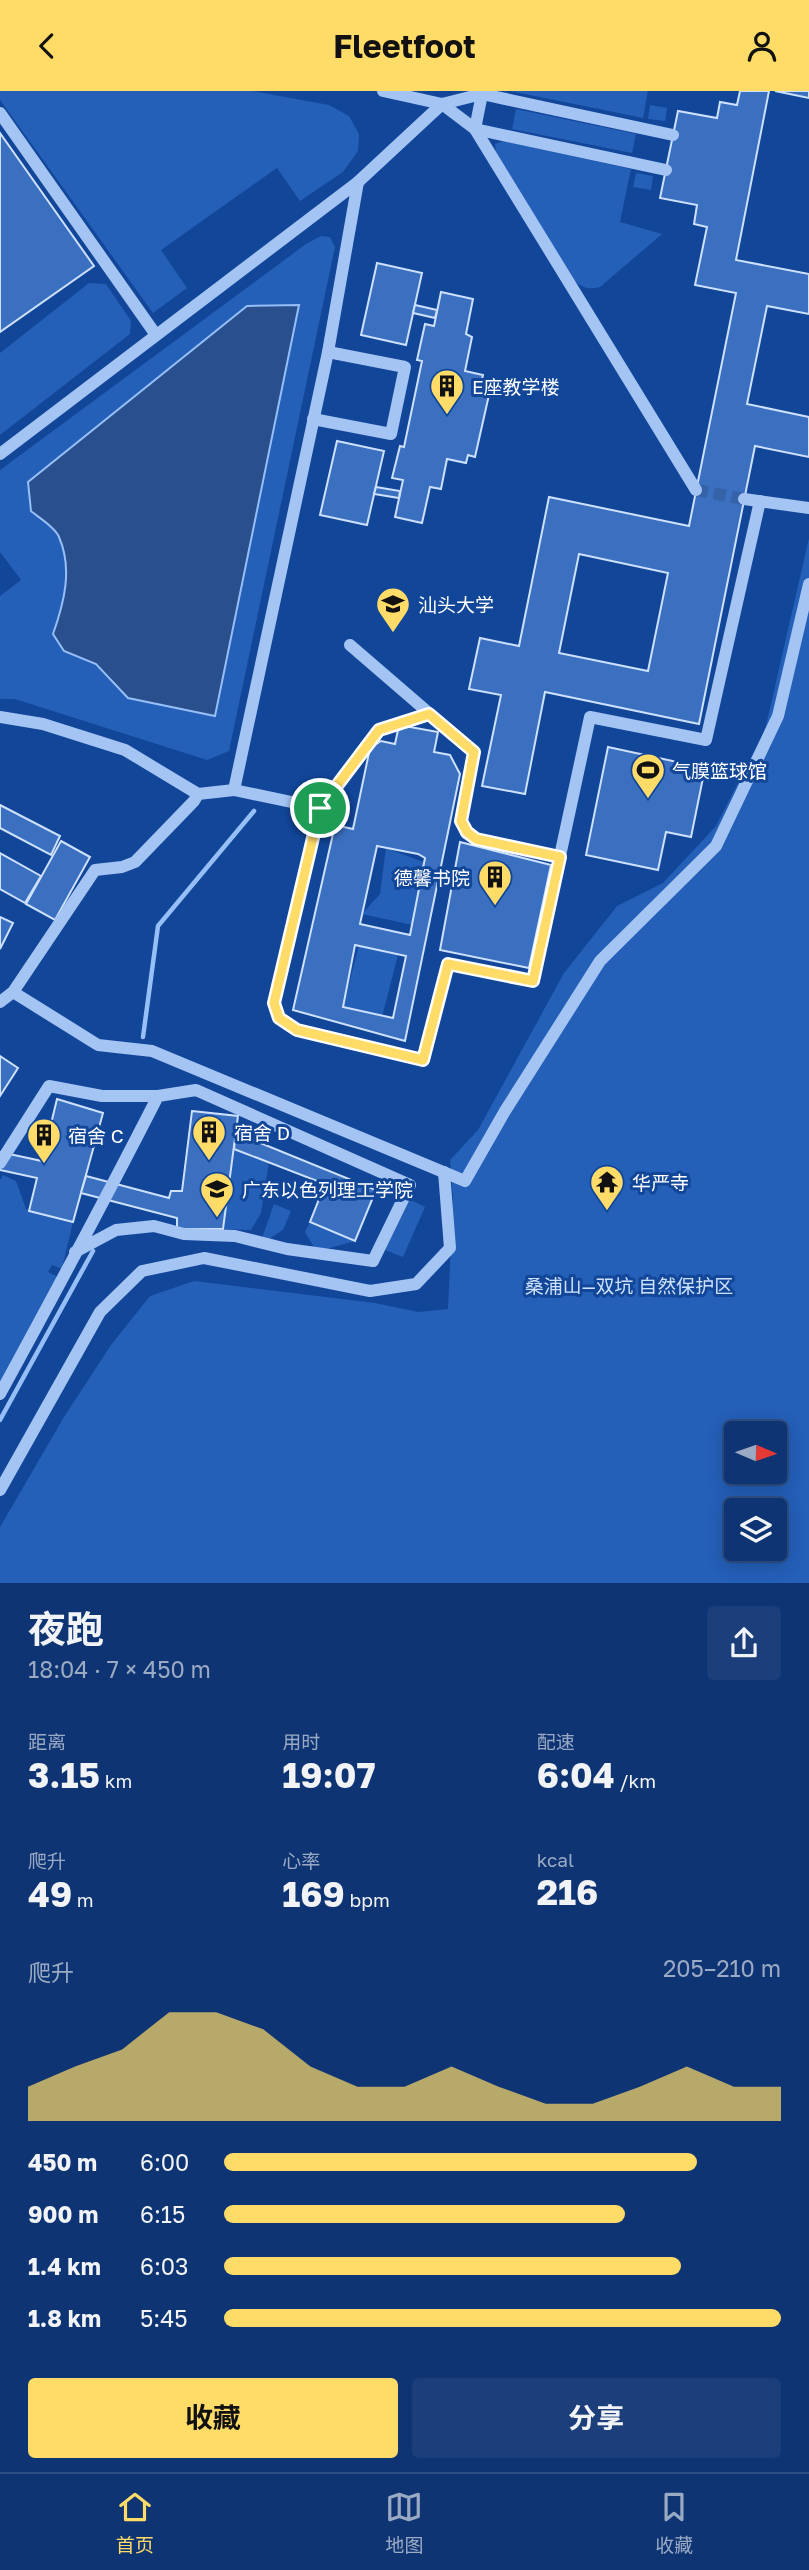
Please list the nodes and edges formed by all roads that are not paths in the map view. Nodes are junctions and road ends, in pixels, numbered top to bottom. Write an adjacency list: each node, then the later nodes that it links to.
1 (383, 91): 3 (street)
2 (484, 93): 3 (street); 5 (street); 6 (street)
3 (442, 104): 5 (street); 8 (street)
4 (0, 113): 9 (street)
5 (475, 129): 7 (street); 13 (street)
6 (673, 135)
7 (666, 170)
8 (358, 182): 9 (street); 10 (street)
9 (156, 335): 12 (street)
10 (328, 352): 11 (street); 11 (street)
11 (313, 419): 21 (street)
12 (0, 454)
13 (696, 490)
14 (744, 499): 15 (street)
15 (760, 501): 16 (street); 24 (street)
16 (809, 508)
17 (809, 584): 29 (street)
18 (349, 645): 19 (street)
19 (429, 714): 23 (street); 24 (street)
20 (0, 717): 22 (street)
21 (234, 790): 22 (street); 23 (street)
22 (198, 795): 25 (street)
23 (320, 808): 24 (street)
24 (560, 857)
25 (13, 992): 26 (street); 29 (street)
26 (0, 1002)
27 (158, 1096): 28 (street); 30 (street); 30 (street)
28 (0, 1163)
29 (444, 1172): 32 (street)
30 (75, 1252): 31 (street)
31 (0, 1394)
32 (0, 1490)

